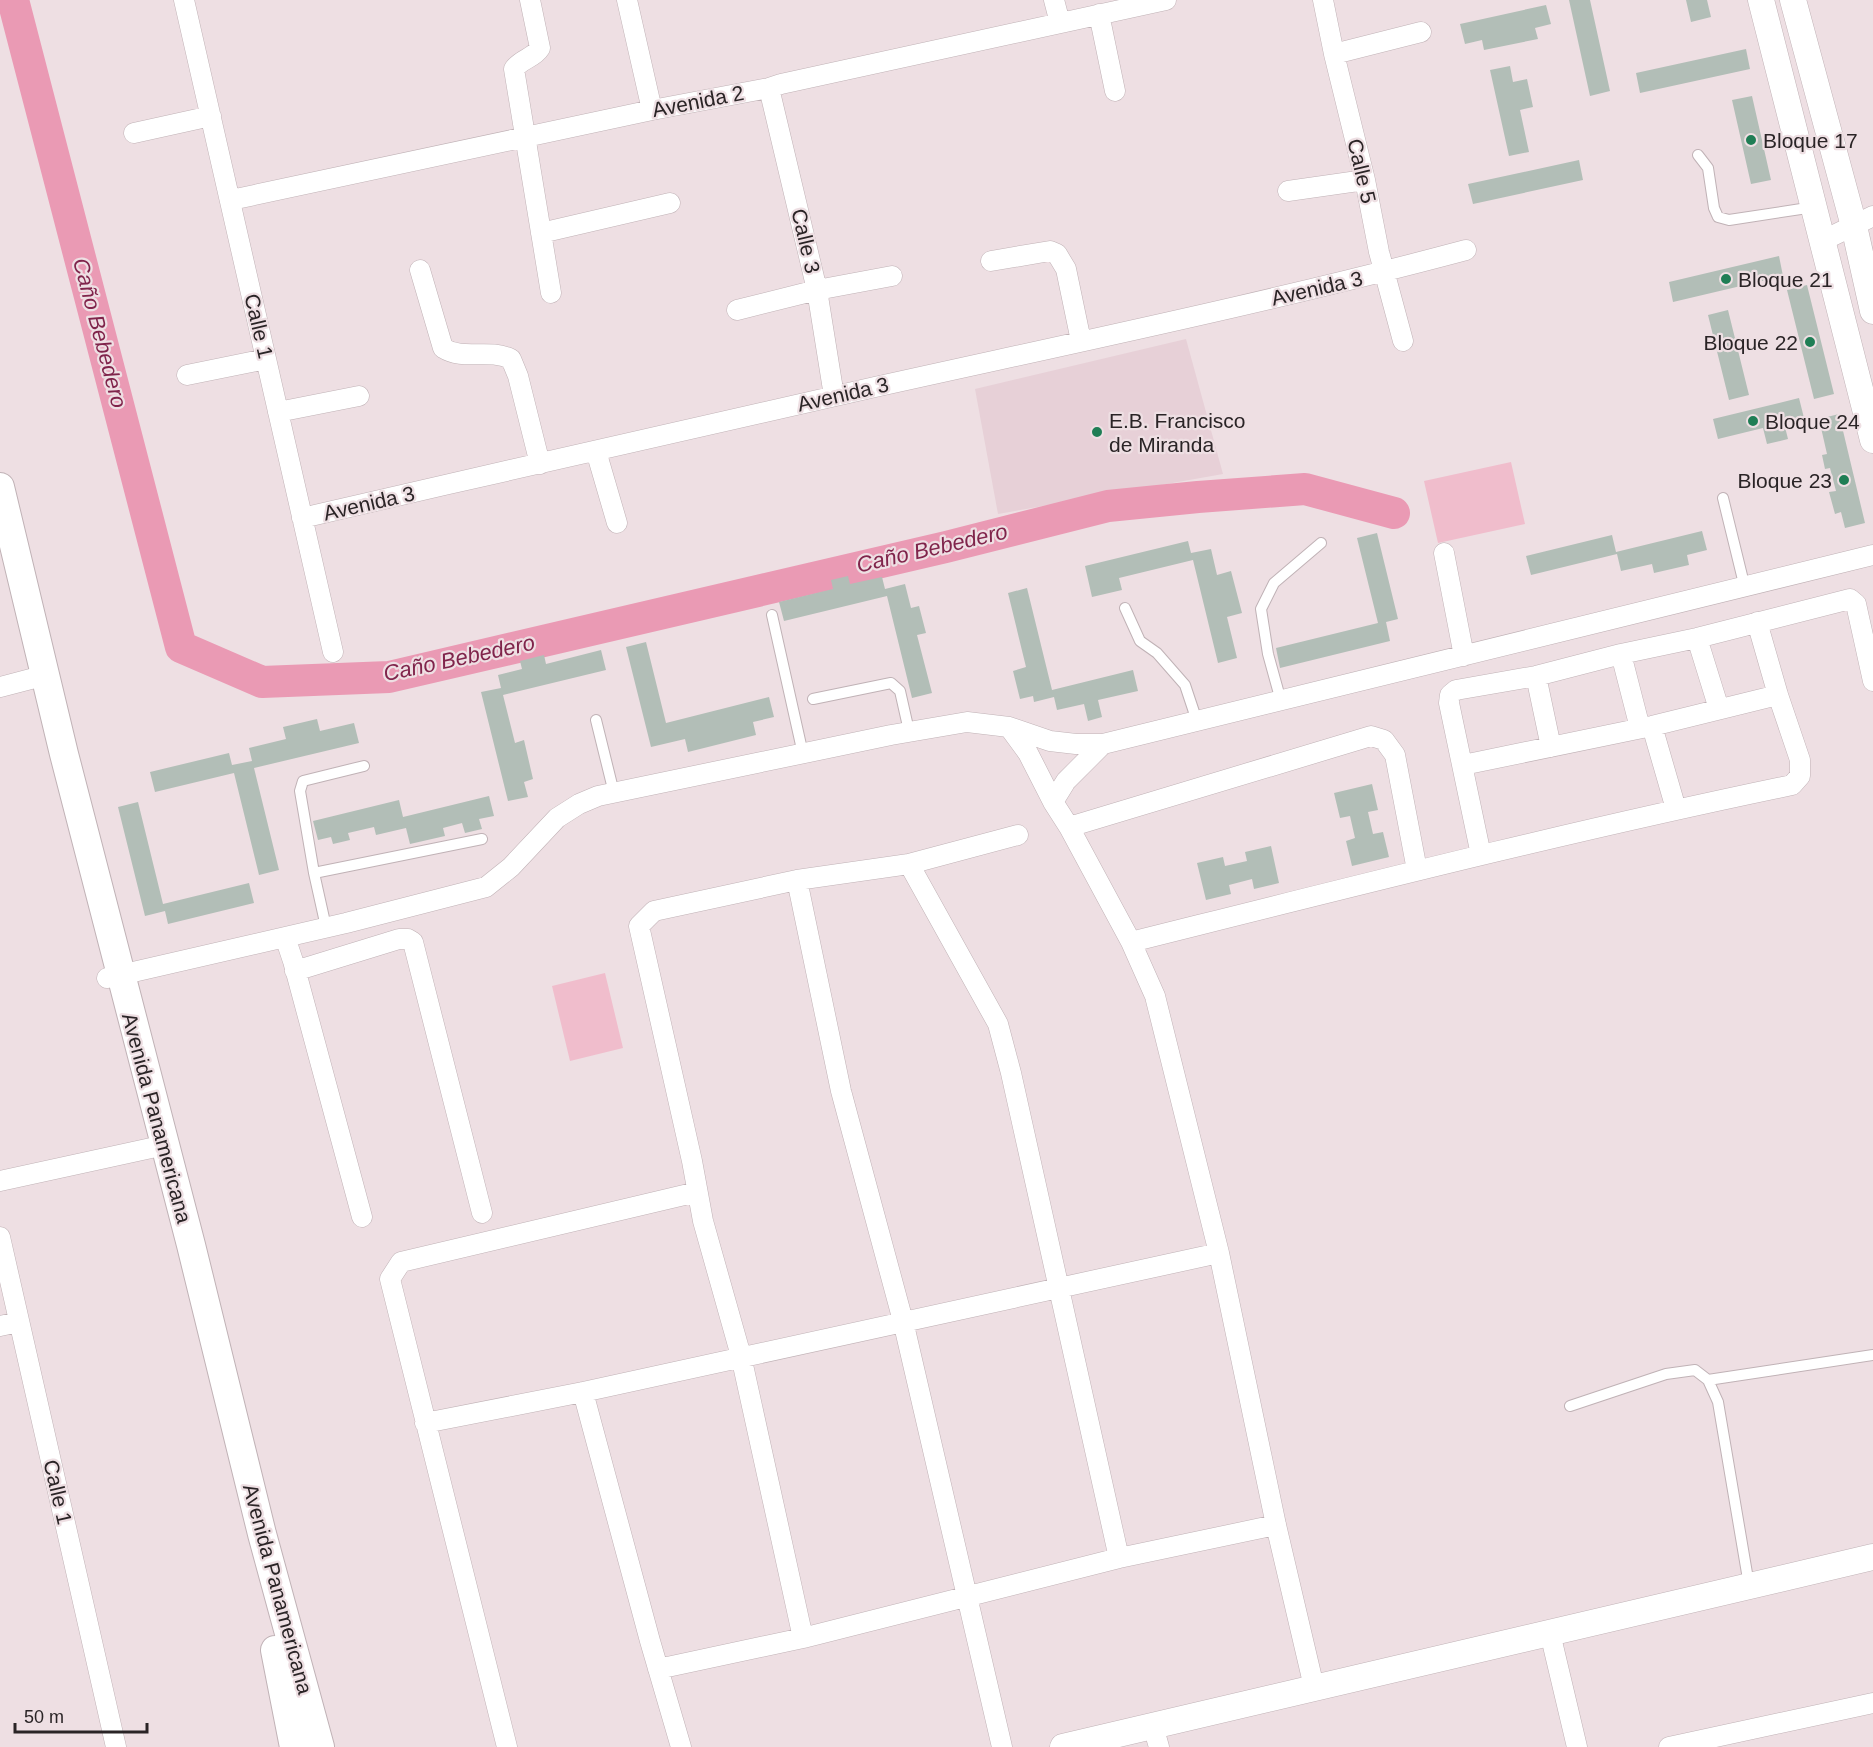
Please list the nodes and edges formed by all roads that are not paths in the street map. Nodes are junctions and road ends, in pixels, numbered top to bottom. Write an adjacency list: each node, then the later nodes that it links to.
1 (184, 0): 16 (street, Calle 1)
2 (530, 0): 18 (street)
3 (627, 0): 15 (street)
4 (1054, 0): 10 (street)
5 (1166, 0): 9 (street, Avenida 2)
6 (1323, 0): 12 (street, Calle 5)
7 (1761, 0): 24 (street)
8 (1793, 0): 25 (street)
9 (1099, 14): 10 (street, Avenida 2); 14 (street)
10 (1060, 23): 13 (street, Avenida 2)
11 (1421, 32): 12 (street)
12 (1334, 54): 20 (street, Calle 5)
13 (769, 88): 15 (street, Avenida 2); 33 (street, Calle 3)
14 (1115, 91)
15 (652, 110): 18 (street, Avenida 2)
16 (211, 116): 17 (street); 22 (street, Calle 1)
17 (134, 133)
18 (525, 136): 22 (street, Avenida 2); 26 (street)
19 (1698, 155): 24 (lane)
20 (1365, 180): 21 (street); 31 (street, Calle 5)
21 (1288, 191)
22 (231, 200): 39 (street, Calle 1)
23 (669, 203): 26 (street)
24 (1814, 207): 27 (street)
25 (1863, 221): 27 (street); 36 (street)
26 (541, 233): 34 (street)
27 (1824, 240): 44 (street)
28 (1466, 250): 31 (street, Avenida 3)
29 (991, 261): 37 (street)
30 (420, 270): 46 (street)
31 (1385, 272): 37 (street, Avenida 3); 38 (street, Calle 5)
32 (892, 276): 33 (street)
33 (818, 290): 35 (street); 42 (street, Calle 3)
34 (551, 293)
35 (737, 310)
36 (1873, 311)
37 (1081, 341): 42 (street, Avenida 3)
38 (1403, 341)
39 (266, 359): 40 (street); 43 (street, Calle 1)
40 (187, 375)
41 (359, 396): 43 (street)
42 (834, 396): 45 (street, Avenida 3)
43 (278, 412): 49 (street, Calle 1)
44 (1873, 440)
45 (596, 451): 46 (street, Avenida 3); 50 (street)
46 (540, 464): 49 (street, Avenida 3)
47 (0, 487): 64 (main road, Avenida Panamericana)
48 (1723, 498): 55 (lane)
49 (302, 518): 60 (street, Calle 1)
50 (617, 523)
51 (1321, 543): 69 (lane)
52 (0, 551): 64 (main road, Avenida Panamericana)
53 (1444, 553): 62 (street)
54 (1873, 555): 55 (street)
55 (1745, 588): 62 (street)
56 (1125, 608): 72 (lane)
57 (772, 615): 78 (lane)
58 (1757, 622): 59 (street); 65 (street); 67 (street)
59 (1697, 638): 61 (street); 70 (street)
60 (333, 652)
61 (1621, 654): 63 (street); 74 (street)
62 (1464, 656): 69 (street)
63 (1536, 676): 77 (street); 79 (street)
64 (39, 677): 66 (street); 96 (main road, Avenida Panamericana)
65 (1873, 681)
66 (0, 687)
67 (1778, 695): 70 (street); 83 (street)
68 (813, 699): 75 (lane)
69 (1281, 701): 72 (street)
70 (1719, 710): 74 (street)
71 (596, 720): 81 (lane)
72 (1197, 721): 76 (street)
73 (1008, 727): 75 (street); 76 (street); 82 (street)
74 (1646, 727): 77 (street); 83 (street)
75 (909, 731): 78 (street)
76 (1103, 744): 82 (street)
77 (1551, 747): 79 (street)
78 (803, 754): 81 (street)
79 (1463, 765): 87 (street)
80 (364, 766): 90 (lane)
81 (614, 793): 92 (street)
82 (1053, 802): 84 (street)
83 (1676, 809): 87 (street)
84 (1069, 827): 89 (street); 94 (street)
85 (1018, 835): 88 (street)
86 (482, 839): 90 (lane)
87 (1481, 855): 89 (street)
88 (909, 864): 91 (street); 104 (street)
89 (1417, 870): 94 (street)
90 (314, 873): 92 (lane)
91 (797, 880): 99 (street); 105 (street)
92 (326, 927): 93 (street)
93 (285, 937): 95 (street); 96 (street)
94 (1131, 942): 103 (street)
95 (295, 971): 100 (street); 101 (street)
96 (113, 976): 97 (main road, Avenida Panamericana)
97 (156, 1147): 98 (street); 126 (main road, Avenida Panamericana); 127 (main road, Avenida Panamericana)
98 (0, 1181)
99 (697, 1192): 109 (street); 113 (street)
100 (482, 1213)
101 (362, 1217)
102 (0, 1237): 106 (street, Calle 1)
103 (1219, 1253): 104 (street); 114 (street)
104 (1059, 1286): 105 (street); 116 (street)
105 (903, 1320): 109 (street); 118 (street)
106 (20, 1322): 107 (street); 125 (street, Calle 1)
107 (0, 1326)
108 (1873, 1355): 110 (lane)
109 (741, 1356): 111 (street); 120 (street)
110 (1708, 1380): 112 (lane); 117 (lane)
111 (583, 1392): 113 (street); 121 (street)
112 (1570, 1406)
113 (425, 1423): 128 (street)
114 (1276, 1525): 116 (street); 122 (street)
115 (1873, 1557): 117 (street)
116 (1119, 1558): 118 (street)
117 (1749, 1586): 119 (street)
118 (966, 1595): 120 (street); 130 (street)
119 (1550, 1633): 122 (street); 132 (street)
120 (802, 1638): 121 (street)
121 (658, 1669): 129 (street)
122 (1314, 1687): 124 (street)
123 (1873, 1703): 133 (street)
124 (1156, 1737): 131 (street)
125 (117, 1747)
126 (294, 1747)
127 (320, 1747)
128 (507, 1747)
129 (681, 1747)
130 (1002, 1747)
131 (1063, 1747)
132 (1577, 1747)
133 (1669, 1747)

